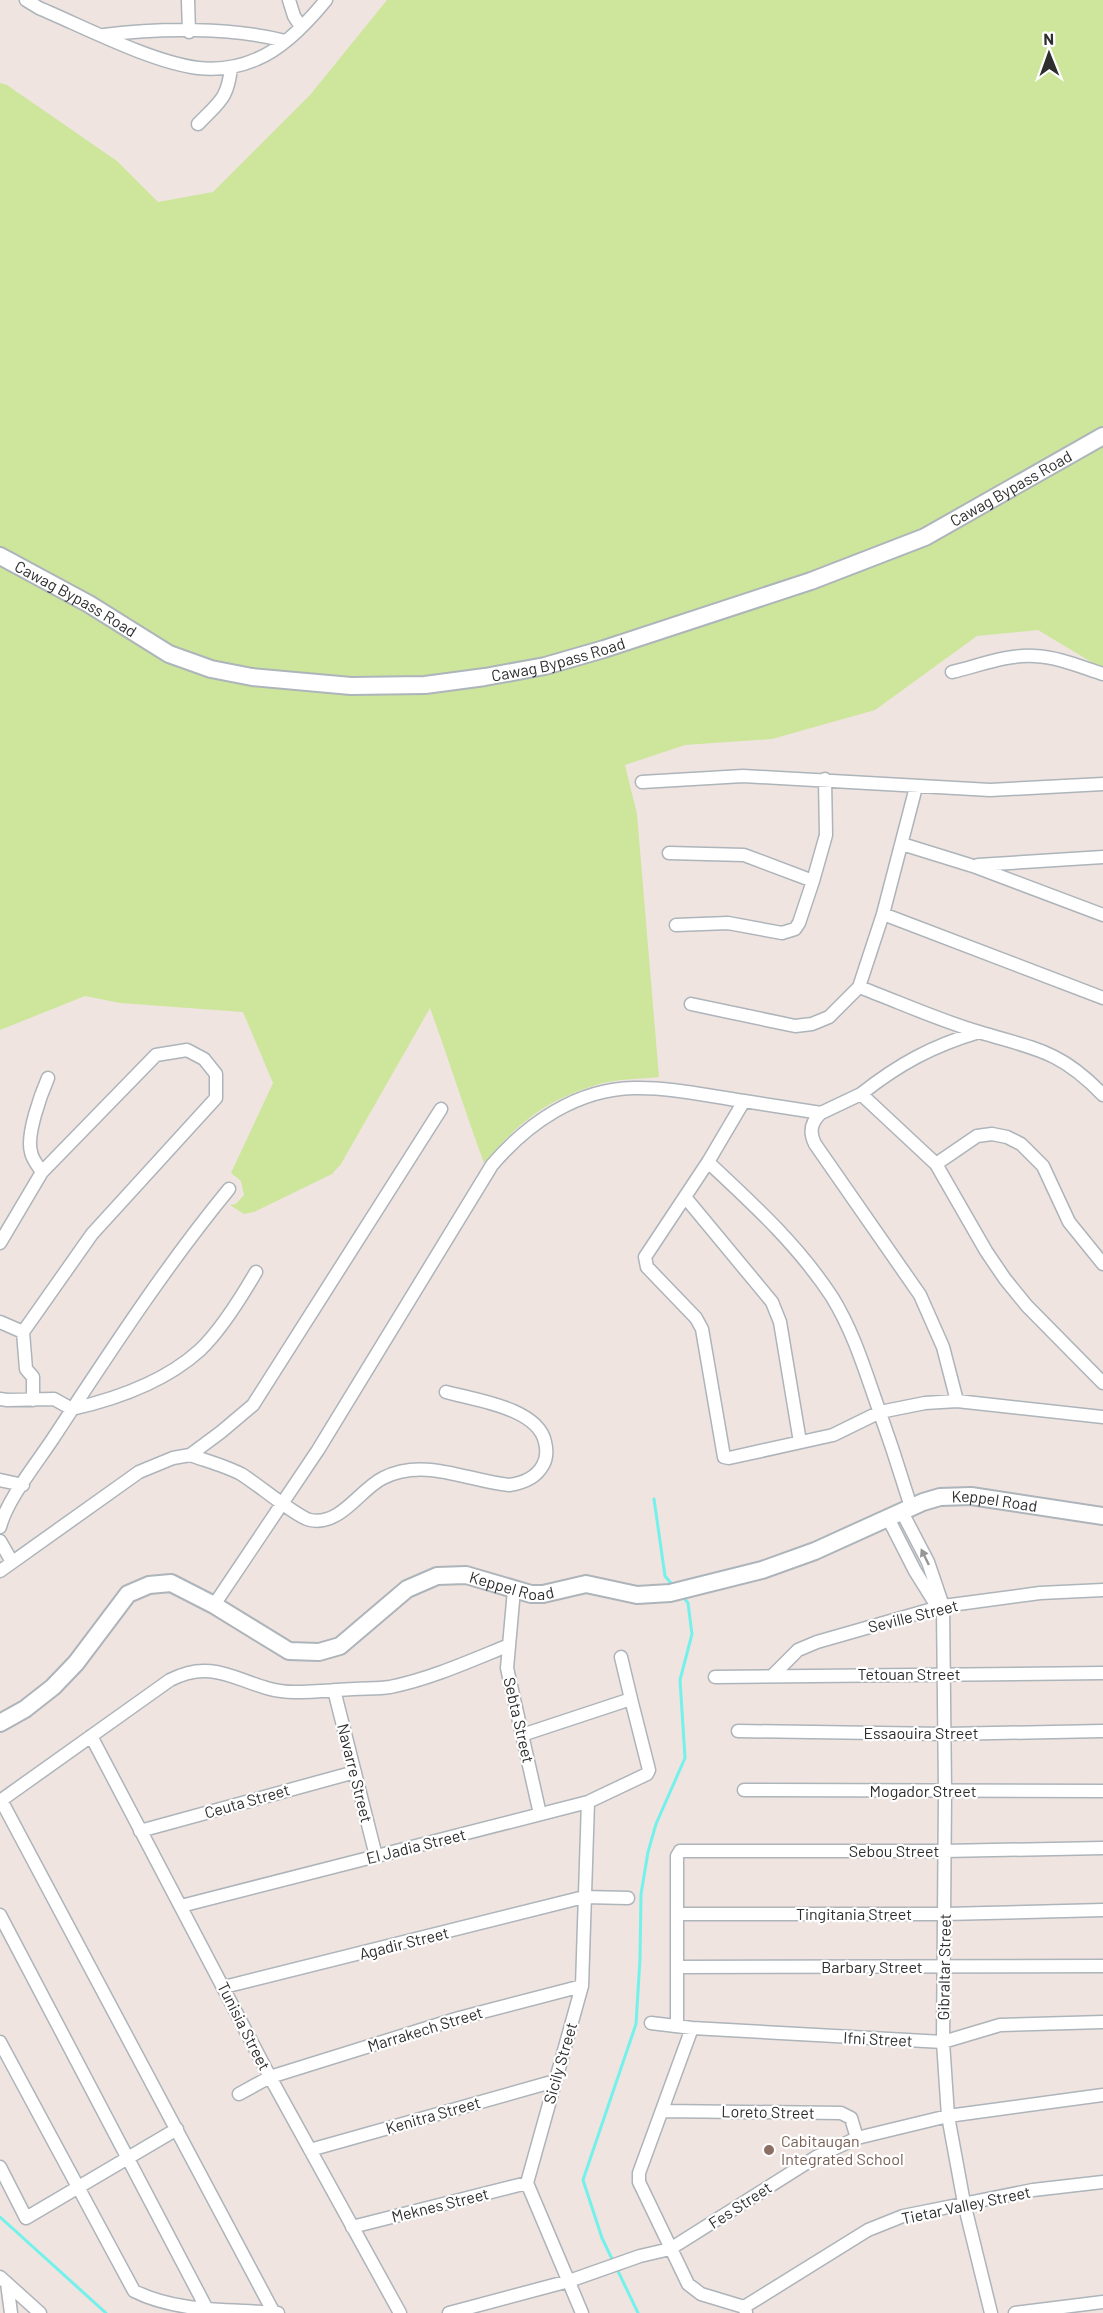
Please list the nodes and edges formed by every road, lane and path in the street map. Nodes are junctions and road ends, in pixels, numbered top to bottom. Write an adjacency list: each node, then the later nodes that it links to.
1 (26, 0): 7 (street)
2 (188, 0): 6 (street)
3 (289, 0): 5 (street)
4 (326, 0): 5 (street)
5 (301, 27): 8 (street)
6 (189, 32): 7 (street); 8 (street)
7 (102, 35): 9 (street)
8 (285, 41): 9 (street)
9 (231, 67): 10 (street)
10 (198, 124)
11 (1103, 436): 12 (street, Cawag Bypass Road)
12 (0, 556)
13 (952, 672): 14 (street)
14 (1103, 674)
15 (825, 779): 16 (street); 18 (street); 23 (street)
16 (642, 782)
17 (1103, 784): 18 (street)
18 (916, 787): 19 (street)
19 (902, 844): 22 (street); 24 (street)
20 (669, 854): 23 (street)
21 (1103, 857): 22 (street)
22 (973, 866): 25 (street)
23 (813, 881): 26 (street)
24 (883, 914): 27 (street); 28 (street)
25 (1103, 915)
26 (676, 925)
27 (859, 987): 29 (street); 30 (street)
28 (1103, 998)
29 (690, 1004)
30 (978, 1032): 32 (street); 33 (street)
31 (48, 1078): 39 (street)
32 (861, 1094): 36 (street); 38 (street)
33 (1103, 1095)
34 (744, 1101): 36 (street); 37 (street); 59 (street)
35 (441, 1109): 56 (street)
36 (821, 1113): 51 (street)
37 (708, 1162): 41 (street); 53 (street)
38 (936, 1164): 43 (street); 47 (street)
39 (42, 1173): 42 (street); 46 (street)
40 (229, 1189): 52 (street)
41 (685, 1197): 55 (street); 55 (street)
42 (0, 1243)
43 (1103, 1264)
44 (256, 1272): 52 (street)
45 (0, 1322): 46 (street)
46 (23, 1332): 50 (street)
47 (1103, 1383)
48 (446, 1392): 59 (street)
49 (0, 1398): 50 (street)
50 (33, 1400): 52 (street)
51 (957, 1401): 53 (street); 54 (street)
52 (72, 1409): 58 (street)
53 (880, 1412): 55 (street); 60 (street)
54 (1103, 1417)
55 (800, 1442)
56 (190, 1455): 59 (street); 64 (street)
57 (0, 1480): 58 (street)
58 (22, 1485): 62 (street)
59 (282, 1502): 68 (street)
60 (900, 1512): 61 (street, Keppel Road); 66 (street, Keppel Road); 69 (street)
61 (1103, 1516)
62 (0, 1527)
63 (0, 1541): 64 (street)
64 (12, 1562): 65 (street)
65 (0, 1571)
66 (514, 1590): 68 (street, Keppel Road); 70 (street, Sebta Street)
67 (1103, 1590): 69 (street, Seville Street)
68 (214, 1605): 78 (street, Keppel Road)
69 (941, 1610): 73 (street, Gibraltar Street); 74 (street, Seville Street)
70 (507, 1646): 76 (street); 82 (street, Sebta Street)
71 (621, 1657): 77 (street)
72 (1103, 1673): 73 (street, Tetouan Street)
73 (944, 1674): 74 (street, Tetouan Street); 81 (street, Gibraltar Street)
74 (773, 1675): 75 (street, Tetouan Street)
75 (715, 1677)
76 (334, 1690): 83 (street); 84 (street, Navarre Street)
77 (631, 1699): 82 (street); 89 (street, El Jadia Street)
78 (0, 1723)
79 (738, 1731): 81 (street, Essaouira Street)
80 (1103, 1731): 81 (street, Essaouira Street)
81 (945, 1734): 87 (street, Gibraltar Street)
82 (522, 1735): 90 (street, Sebta Street)
83 (91, 1736): 88 (street); 91 (street, Tunisia Street)
84 (355, 1772): 91 (street, Ceuta Street); 94 (street, Navarre Street)
85 (744, 1790): 87 (street, Mogador Street)
86 (1103, 1791): 87 (street, Mogador Street)
87 (945, 1792): 93 (street, Gibraltar Street)
88 (1, 1800): 120 (street)
89 (588, 1802): 90 (street, El Jadia Street); 95 (street, Sicily Street)
90 (540, 1814): 94 (street, El Jadia Street)
91 (140, 1832): 97 (street, Tunisia Street)
92 (1103, 1848): 93 (street, Sebou Street)
93 (944, 1851): 99 (street, Sebou Street); 100 (street, Gibraltar Street)
94 (376, 1856): 97 (street, El Jadia Street)
95 (584, 1897): 96 (street, Agadir Street); 106 (street, Sicily Street); 107 (street, Agadir Street)
96 (628, 1898)
97 (181, 1906): 107 (street, Tunisia Street)
98 (1103, 1910): 100 (street, Tingitania Street)
99 (678, 1914): 100 (street, Tingitania Street); 104 (street)
100 (945, 1914): 105 (street, Gibraltar Street)
101 (0, 1915): 102 (street)
102 (5, 1932): 123 (street)
103 (1103, 1966): 105 (street, Barbary Street)
104 (677, 1967): 105 (street, Barbary Street); 110 (street)
105 (944, 1968): 113 (street, Gibraltar Street)
106 (582, 1986): 114 (street, Marrakech Street); 115 (street, Sicily Street)
107 (224, 1987): 114 (street, Tunisia Street)
108 (1103, 2022): 113 (street, Ifni Street)
109 (651, 2024): 110 (street, Ifni Street)
110 (676, 2026): 111 (street, Ifni Street)
111 (692, 2028): 113 (street, Ifni Street); 118 (street)
112 (0, 2042): 127 (street)
113 (943, 2042): 119 (street, Gibraltar Street)
114 (270, 2077): 116 (street, Marrakech Street); 122 (street, Tunisia Street)
115 (555, 2081): 122 (street, Kenitra Street); 126 (street, Sicily Street)
116 (239, 2094)
117 (1103, 2095): 119 (street, Fes Street)
118 (662, 2111): 121 (street, Loreto Street); 130 (street)
119 (948, 2116): 121 (street, Fes Street); 128 (street, Gibraltar Street)
120 (177, 2129): 123 (street); 138 (street)
121 (857, 2138): 130 (street, Fes Street)
122 (310, 2150): 129 (street, Tunisia Street)
123 (128, 2158): 127 (street); 135 (street)
124 (0, 2167): 127 (street)
125 (1103, 2182): 128 (street, Tietar Valley Street)
126 (527, 2183): 129 (street, Meknes Street); 132 (street)
127 (78, 2186): 135 (street)
128 (963, 2203): 134 (street, Tietar Valley Street); 142 (street, Gibraltar Street)
129 (352, 2228): 139 (street, Tunisia Street)
130 (670, 2249): 132 (street, Fes Street); 134 (street)
131 (3, 2280): 136 (street); 137 (street)
132 (569, 2281): 140 (street, Fes Street); 141 (street)
133 (1103, 2302): 143 (street)
134 (745, 2310)
135 (208, 2311): 138 (street)
136 (11, 2313)
137 (40, 2313)
138 (276, 2313)
139 (400, 2313)
140 (448, 2313)
141 (582, 2313)
142 (991, 2313)
143 (1015, 2313)

